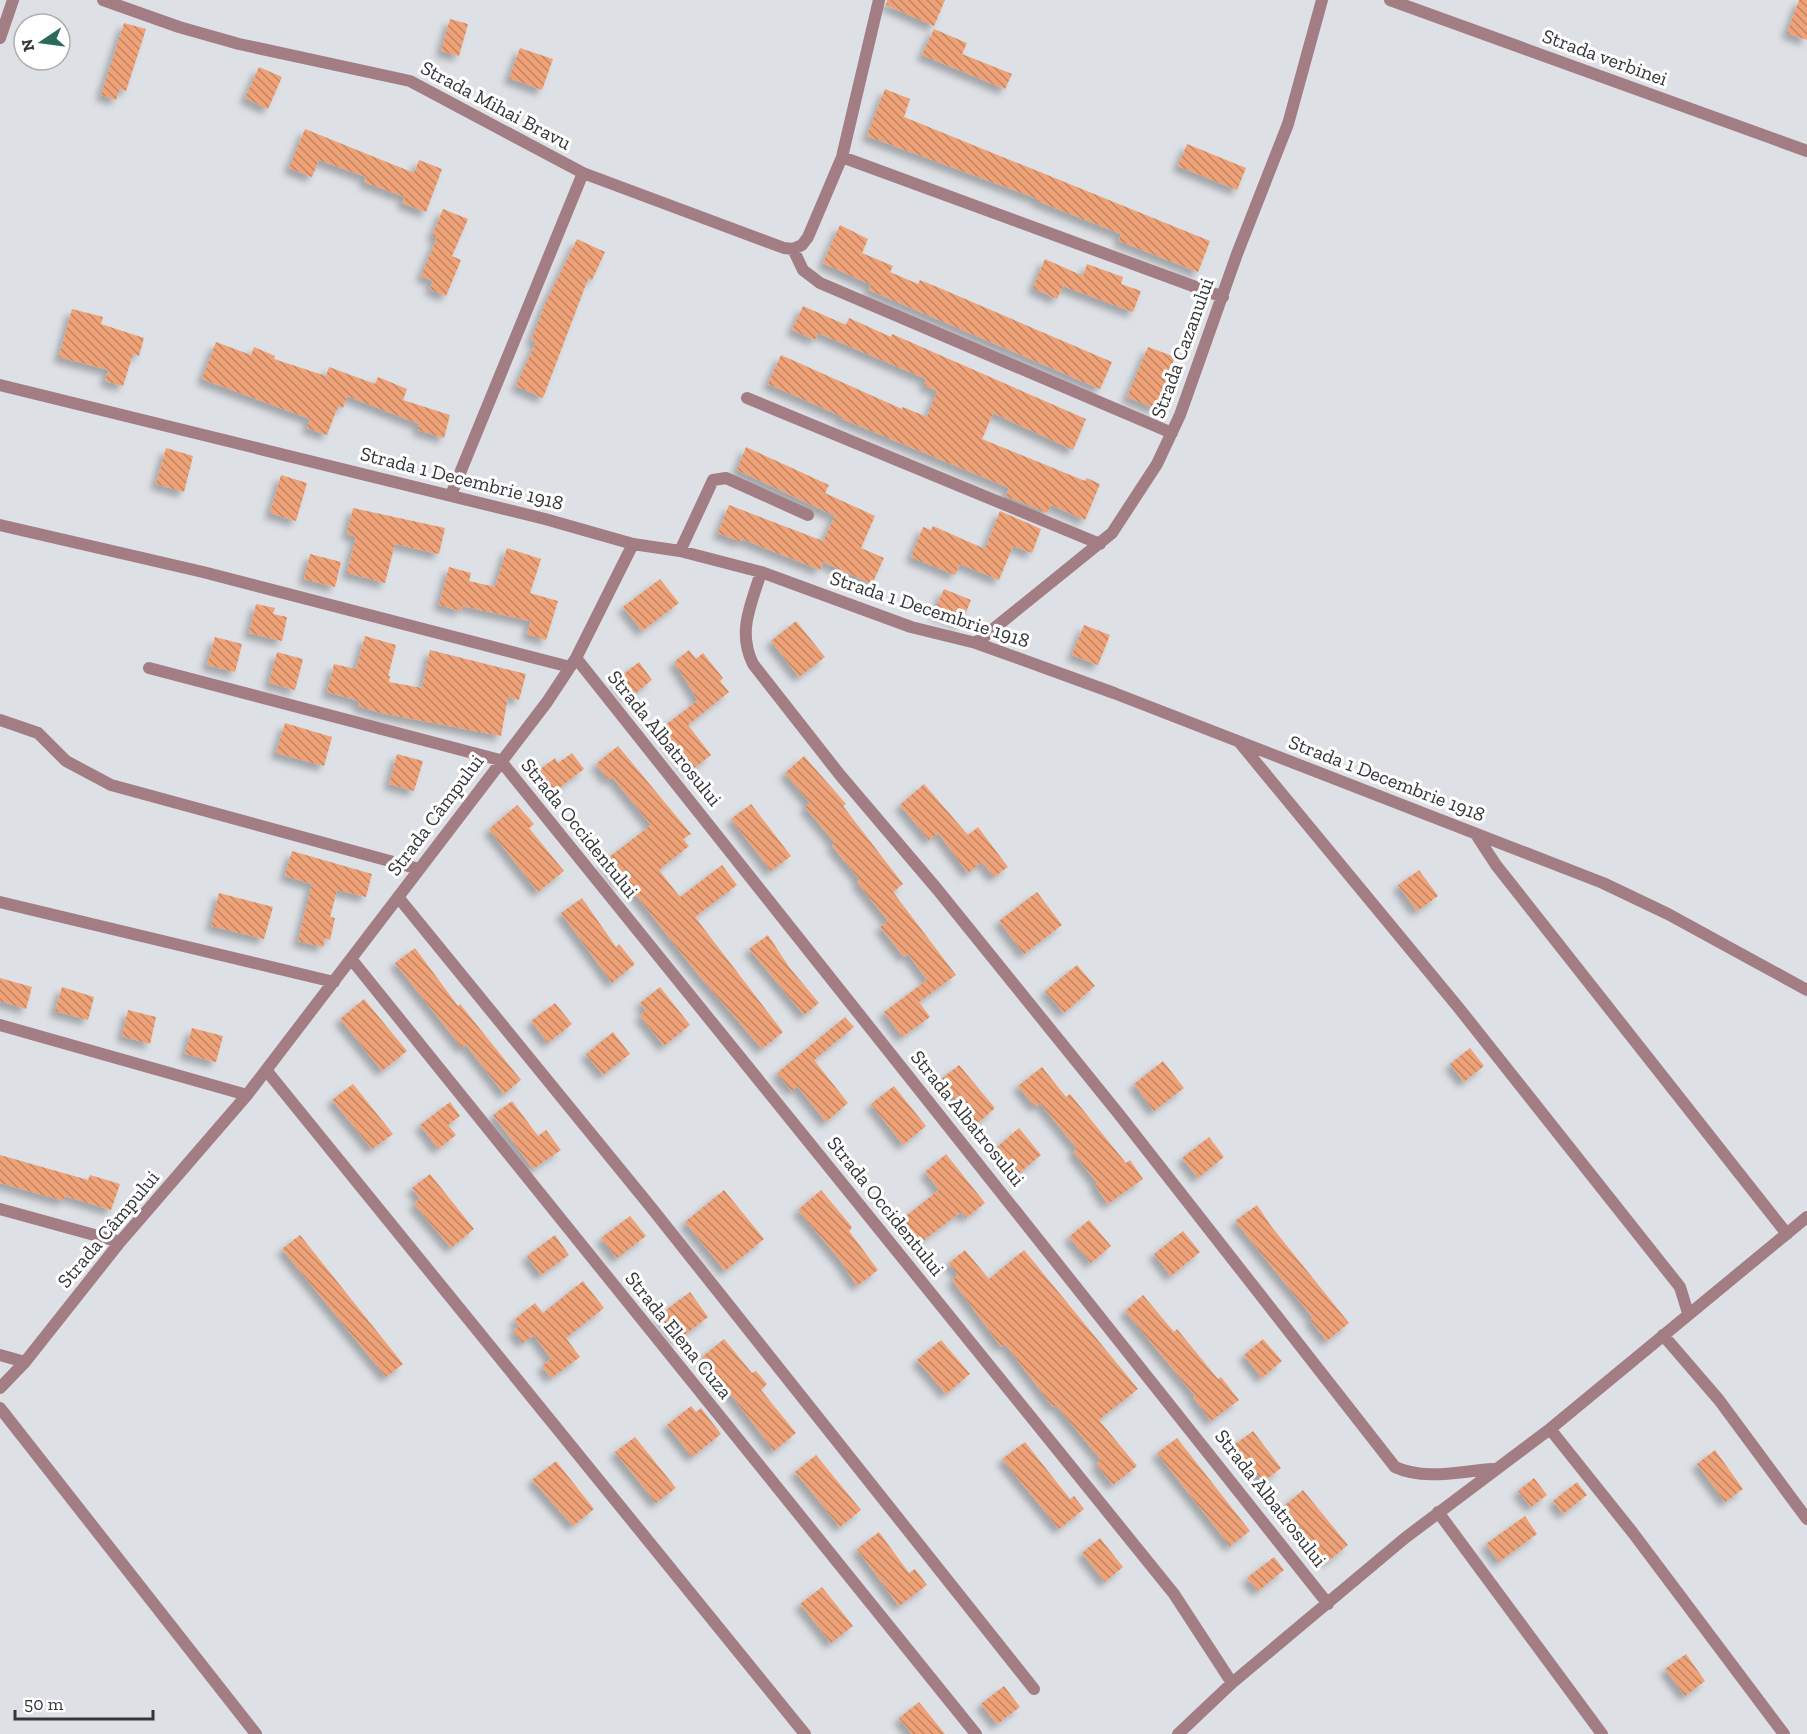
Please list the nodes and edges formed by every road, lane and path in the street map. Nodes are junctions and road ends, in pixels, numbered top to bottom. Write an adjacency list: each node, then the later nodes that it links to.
1 (13, 0): 6 (street)
2 (104, 0): 9 (street, Strada Mihai Bravu)
3 (879, 0): 8 (street)
4 (1322, 0): 11 (street, Strada Cazanului)
5 (1390, 0): 7 (street, Strada verbinei)
6 (0, 39)
7 (1807, 151)
8 (842, 157): 10 (street); 11 (street)
9 (583, 173): 10 (street, Strada Mihai Bravu); 15 (street)
10 (793, 249): 14 (street)
11 (1223, 297): 14 (street, Strada Cazanului)
12 (0, 385): 15 (street, Strada 1 Decembrie 1918)
13 (747, 398): 19 (street)
14 (1172, 433): 19 (street, Strada Cazanului)
15 (451, 495): 18 (street, Strada 1 Decembrie 1918)
16 (808, 515): 20 (street)
17 (0, 525): 23 (street)
18 (633, 544): 20 (street, Strada 1 Decembrie 1918); 23 (street, Strada Câmpului)
19 (1100, 544): 22 (street, Strada Cazanului)
20 (680, 551): 21 (street, Strada 1 Decembrie 1918)
21 (761, 572): 22 (street, Strada 1 Decembrie 1918); 49 (street)
22 (976, 644): 26 (street, Strada 1 Decembrie 1918)
23 (573, 663): 27 (street, Strada Câmpului); 52 (street, Strada Albatrosului)
24 (149, 668): 27 (street)
25 (0, 720): 29 (street)
26 (1238, 740): 28 (street, Strada 1 Decembrie 1918); 42 (street)
27 (500, 760): 29 (street, Strada Câmpului); 53 (street, Strada Occidentului)
28 (1475, 833): 34 (street, Strada 1 Decembrie 1918); 40 (street)
29 (419, 869): 30 (street, Strada Câmpului)
30 (398, 897): 32 (street, Strada Câmpului); 54 (street)
31 (0, 903): 33 (street)
32 (351, 960): 33 (street, Strada Câmpului); 57 (street, Strada Elena Cuza)
33 (334, 982): 36 (street, Strada Câmpului)
34 (1807, 990)
35 (0, 1025): 37 (street)
36 (266, 1070): 37 (street, Strada Câmpului); 56 (street)
37 (246, 1095): 41 (street, Strada Câmpului)
38 (0, 1209): 41 (street)
39 (1807, 1217): 40 (street)
40 (1788, 1234): 42 (street)
41 (120, 1242): 45 (street, Strada Câmpului)
42 (1688, 1313): 43 (street)
43 (1663, 1335): 48 (street); 51 (street)
44 (0, 1355): 45 (street)
45 (25, 1362): 46 (street, Strada Câmpului)
46 (0, 1388)
47 (0, 1408): 55 (street)
48 (1550, 1429): 49 (street); 60 (street)
49 (1493, 1469): 50 (street)
50 (1438, 1512): 52 (street); 59 (street)
51 (1807, 1519)
52 (1328, 1604): 53 (street)
53 (1232, 1683): 58 (street)
54 (1034, 1689)
55 (256, 1734)
56 (806, 1734)
57 (976, 1734)
58 (1178, 1734)
59 (1602, 1734)
60 (1784, 1734)

